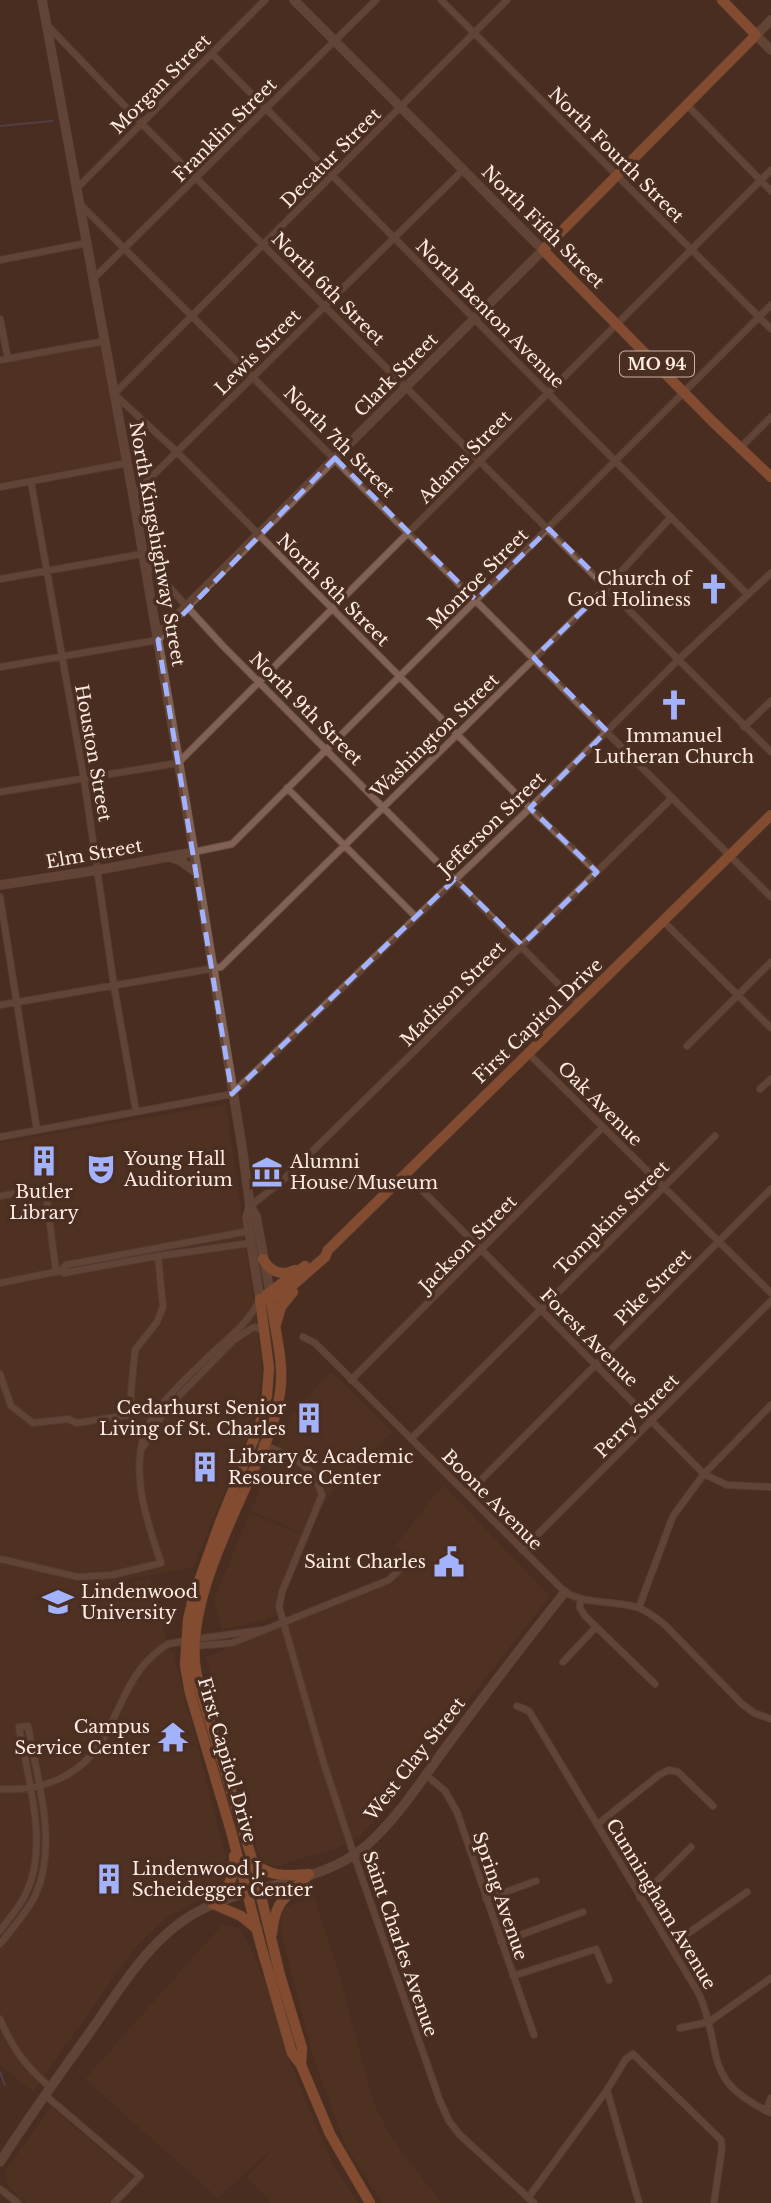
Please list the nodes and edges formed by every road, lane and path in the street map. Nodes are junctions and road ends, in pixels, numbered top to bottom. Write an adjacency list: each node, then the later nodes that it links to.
1 (42, 0): 9 (main road, North Kingshighway Street)
2 (265, 0): 14 (street, Morgan Street)
3 (293, 0): 12 (main road, North Fifth Street)
4 (376, 0): 12 (street, Franklin Street)
5 (441, 0): 10 (street, North Fourth Street)
6 (508, 0): 10 (street, Decatur Street)
7 (722, 0): 11 (main road)
8 (771, 20): 11 (main road, Clark Street)
9 (48, 27): 18 (street, North 6th Street); 25 (main road, North Kingshighway Street)
10 (474, 33): 16 (street, Decatur Street); 22 (street, North Fourth Street)
11 (756, 35): 13 (main road); 15 (main road, Clark Street)
12 (335, 41): 16 (main road, North Fifth Street); 17 (street, Franklin Street)
13 (771, 50)
14 (212, 54): 17 (street, North Benton Avenue); 18 (street, Morgan Street)
15 (687, 105): 22 (main road, Clark Street); 24 (street)
16 (401, 107): 19 (main road, North Fifth Street); 21 (street, Decatur Street)
17 (267, 108): 21 (street, North Benton Avenue); 23 (street, Franklin Street)
18 (141, 123): 23 (street, North 6th Street); 25 (street, Morgan Street)
19 (463, 170): 28 (street, Lewis Street); 32 (main road, North Fifth Street)
20 (771, 170): 24 (street, Adams Street)
21 (333, 175): 28 (street, North Benton Avenue); 30 (street, Decatur Street)
22 (617, 176): 32 (main road, Clark Street); 33 (street, North Fourth Street)
23 (196, 178): 30 (street, North 6th Street); 31 (street, Franklin Street)
24 (761, 180): 26 (street); 33 (street, Adams Street)
25 (77, 188): 27 (main road, North Kingshighway Street)
26 (771, 191)
27 (79, 204): 29 (main road, North Kingshighway Street); 31 (street, North 7th Street)
28 (395, 237): 37 (street, Lewis Street); 41 (street, North Benton Avenue)
29 (87, 243): 34 (street); 35 (main road, North Kingshighway Street)
30 (264, 245): 37 (street, North 6th Street); 38 (street, Decatur Street)
31 (125, 247): 35 (street, Franklin Street); 38 (street, North 7th Street)
32 (543, 250): 41 (main road, Clark Street); 42 (main road, North Fifth Street / MO 94)
33 (690, 250): 39 (street, North Fourth Street); 42 (street, Adams Street)
34 (0, 260)
35 (93, 279): 44 (main road, North Kingshighway Street)
36 (771, 305): 39 (street, Monroe Street)
37 (325, 306): 46 (street, Lewis Street); 47 (street, North 6th Street)
38 (193, 316): 46 (street, North 7th Street); 50 (street, Decatur Street)
39 (759, 317): 43 (street, North Fourth Street); 49 (street, Monroe Street)
40 (0, 319): 45 (street)
41 (475, 319): 47 (main road, Clark Street); 48 (street, North Benton Avenue)
42 (618, 323): 48 (street, Adams Street); 49 (main road, North Fifth Street / MO 94)
43 (771, 329)
44 (105, 341): 45 (street); 50 (main road, North Kingshighway Street)
45 (4, 359)
46 (254, 376): 53 (street, Lewis Street); 54 (street, North 7th Street)
47 (407, 387): 54 (main road, Clark Street); 55 (street, North 6th Street)
48 (548, 393): 55 (street, Adams Street); 56 (street, North Benton Avenue)
49 (684, 393): 52 (main road, North Fifth Street / MO 94); 56 (street, Monroe Street)
50 (114, 394): 53 (street, North 8th Street); 57 (main road, North Kingshighway Street)
51 (771, 417): 52 (street)
52 (740, 448): 58 (main road, North Fifth Street / MO 94)
53 (177, 452): 61 (street, Lewis Street); 65 (street, North 8th Street)
54 (335, 458): 64 (street, North 7th Street); 65 (main road, Clark Street)
55 (480, 461): 63 (street, North 6th Street); 64 (street, Adams Street)
56 (616, 462): 62 (street, North Benton Avenue); 63 (street, Monroe Street)
57 (127, 463): 59 (street); 61 (main road, North Kingshighway Street)
58 (771, 477)
59 (31, 482): 60 (street); 67 (street, Houston Street)
60 (0, 487)
61 (133, 495): 66 (main road, North Kingshighway Street)
62 (671, 517): 70 (street, Washington Street); 71 (street, North Benton Avenue)
63 (548, 529): 70 (street, North 6th Street); 72 (street, Monroe Street)
64 (409, 532): 72 (street, North 7th Street); 74 (street, Adams Street)
65 (259, 534): 73 (main road, Clark Street); 74 (street, North 8th Street)
66 (142, 554): 67 (street); 73 (street, North 9th Street); 75 (main road, North Kingshighway Street)
67 (47, 572): 69 (street); 76 (street, Houston Street)
68 (771, 573): 71 (street, Jefferson Street)
69 (0, 579)
70 (607, 587): 77 (street, Washington Street); 78 (street, North 6th Street)
71 (748, 595): 78 (street, Jefferson Street)
72 (477, 600): 77 (street, North 7th Street); 80 (street, Monroe Street)
73 (188, 605): 75 (main road, Clark Street); 81 (street, North 9th Street)
74 (332, 609): 80 (street, North 8th Street); 81 (street, Adams Street)
75 (158, 640): 76 (street); 88 (main road, North Kingshighway Street)
76 (61, 656): 79 (street); 89 (street, Houston Street)
77 (534, 658): 84 (street, North 7th Street); 85 (street, Washington Street)
78 (678, 660): 83 (street, North 6th Street); 84 (street, Jefferson Street)
79 (0, 667)
80 (399, 676): 85 (street, North 8th Street); 86 (street, Monroe Street)
81 (259, 682): 86 (street, North 9th Street); 88 (street, Adams Street)
82 (771, 701): 83 (street)
83 (744, 727): 87 (street, North 6th Street)
84 (607, 731): 92 (street, North 7th Street); 94 (street, Jefferson Street)
85 (457, 733): 93 (street, Washington Street); 94 (street, North 8th Street)
86 (327, 749): 90 (street, Monroe Street); 93 (street, North 9th Street)
87 (771, 752)
88 (178, 763): 89 (street); 97 (main road, North Kingshighway Street)
89 (84, 779): 91 (street); 100 (street, Houston Street)
90 (287, 788): 96 (street); 97 (street, Monroe Street)
91 (0, 792)
92 (672, 798): 98 (street, North 7th Street); 101 (street, Madison Street)
93 (383, 806): 96 (street, Washington Street); 103 (street, North 9th Street)
94 (530, 808): 101 (street, North 8th Street); 103 (street, Jefferson Street)
95 (771, 815): 98 (main road, First Capitol Drive)
96 (344, 844): 107 (street); 111 (street, Washington Street)
97 (194, 852): 99 (main road, Elm Street); 102 (main road, North Kingshighway Street)
98 (730, 855): 106 (street, North 7th Street); 108 (main road, First Capitol Drive)
99 (169, 857): 100 (main road, Elm Street); 102 (main road)
100 (98, 870): 104 (main road, Elm Street); 112 (street, Houston Street)
101 (597, 872): 109 (street, Madison Street)
102 (198, 873): 111 (main road, North Kingshighway Street)
103 (456, 879): 107 (street, Jefferson Street); 109 (street, North 9th Street)
104 (0, 885)
105 (0, 897): 114 (street)
106 (771, 897)
107 (416, 917): 122 (street, Jefferson Street)
108 (663, 921): 113 (street); 115 (main road, First Capitol Drive)
109 (522, 945): 115 (street, North 9th Street); 132 (street, Madison Street)
110 (771, 962): 113 (street)
111 (213, 968): 112 (street); 122 (main road, North Kingshighway Street)
112 (114, 986): 114 (street); 123 (street, Houston Street)
113 (737, 995): 117 (street); 118 (street)
114 (17, 1002): 116 (street); 125 (street)
115 (578, 1004): 119 (main road, First Capitol Drive)
116 (0, 1005)
117 (771, 1028)
118 (687, 1046)
119 (528, 1053): 124 (street, Oak Avenue); 128 (main road, First Capitol Drive)
120 (771, 1079): 121 (street)
121 (761, 1089)
122 (232, 1094): 123 (street); 132 (main road, North Kingshighway Street)
123 (136, 1111): 125 (street)
124 (603, 1127): 129 (street, Oak Avenue); 136 (street, Jackson Street)
125 (37, 1130): 127 (street)
126 (715, 1136): 129 (street, Tompkins Street)
127 (0, 1137)
128 (405, 1173): 136 (street, Forest Avenue); 137 (main road, First Capitol Drive)
129 (663, 1186): 134 (street, Oak Avenue); 146 (street, Tompkins Street)
130 (771, 1189): 134 (street, Pike Street)
131 (0, 1196): 141 (street)
132 (250, 1206): 133 (main road); 139 (main road)
133 (249, 1231): 135 (main road); 141 (street)
134 (718, 1240): 143 (street, Oak Avenue); 149 (street, Pike Street)
135 (251, 1243): 138 (street); 144 (main road)
136 (481, 1251): 146 (street, Forest Avenue); 151 (street, Jackson Street)
137 (326, 1254): 140 (main road, First Capitol Drive); 144 (main road, First Capitol Drive); 147 (main road)
138 (158, 1256): 141 (street); 150 (street)
139 (263, 1259): 140 (main road); 144 (main road)
140 (313, 1259): 144 (main road, First Capitol Drive)
141 (58, 1271): 142 (street)
142 (0, 1283)
143 (771, 1293)
144 (267, 1297): 147 (main road, First Capitol Drive); 157 (street)
145 (771, 1301): 153 (street, Perry Street)
146 (540, 1309): 149 (street, Forest Avenue); 154 (street, Tompkins Street)
147 (270, 1330): 155 (main road, First Capitol Drive); 156 (main road, First Capitol Drive); 157 (street)
148 (303, 1337): 151 (street, Boone Avenue)
149 (596, 1364): 153 (street, Forest Avenue); 160 (street, Pike Street)
150 (0, 1374)
151 (351, 1380): 154 (street, Boone Avenue)
152 (771, 1405): 158 (street)
153 (651, 1421): 158 (street, Forest Avenue); 161 (street, Perry Street)
154 (411, 1439): 160 (street, Boone Avenue)
155 (253, 1440): 156 (street); 169 (main road, First Capitol Drive)
156 (265, 1446): 167 (street); 169 (main road, First Capitol Drive)
157 (142, 1448): 162 (street)
158 (704, 1474): 159 (street, Forest Avenue); 166 (street)
159 (771, 1487)
160 (467, 1494): 161 (street, Boone Avenue)
161 (522, 1550): 164 (street, Boone Avenue)
162 (0, 1559)
163 (402, 1567): 167 (street)
164 (565, 1592): 165 (street, Boone Avenue); 174 (main road, West Clay Street)
165 (580, 1599): 166 (street, Boone Avenue); 168 (street)
166 (639, 1607): 173 (street)
167 (282, 1622): 169 (street); 182 (street, Saint Charles Avenue)
168 (596, 1627): 170 (street); 171 (street)
169 (192, 1642): 175 (street); 180 (main road, First Capitol Drive); 183 (main road, First Capitol Drive)
170 (563, 1662)
171 (655, 1685)
172 (517, 1706): 179 (street, Cunningham Avenue)
173 (771, 1719)
174 (426, 1774): 182 (main road, West Clay Street); 190 (street, Spring Avenue)
175 (38, 1786): 176 (street); 176 (street); 197 (street)
176 (29, 1788): 177 (street); 194 (street)
177 (0, 1789)
178 (713, 1806): 179 (street)
179 (598, 1824): 189 (street, Cunningham Avenue)
180 (231, 1831): 187 (main road, First Capitol Drive); 191 (main road)
181 (691, 1847): 189 (street)
182 (354, 1855): 184 (main road, West Clay Street); 214 (street, Saint Charles Avenue)
183 (252, 1859): 184 (main road); 186 (main road, First Capitol Drive)
184 (309, 1874): 186 (main road, West Clay Street); 195 (main road)
185 (536, 1881): 190 (street)
186 (259, 1888): 187 (main road, West Clay Street); 195 (main road, First Capitol Drive)
187 (248, 1892): 191 (main road, West Clay Street); 193 (main road, First Capitol Drive)
188 (747, 1892): 198 (street)
189 (640, 1898): 198 (street, Cunningham Avenue)
190 (486, 1899): 196 (street, Spring Avenue)
191 (213, 1905): 193 (main road); 208 (main road, West Clay Street)
192 (583, 1912): 196 (street)
193 (257, 1929): 206 (main road, First Capitol Drive)
194 (0, 1931)
195 (271, 1940): 206 (main road, First Capitol Drive)
196 (501, 1942): 199 (street, Spring Avenue)
197 (0, 1944)
198 (670, 1946): 203 (street, Cunningham Avenue)
199 (513, 1976): 201 (street); 205 (street, Spring Avenue)
200 (771, 1978): 203 (street)
201 (610, 1980)
202 (0, 2018): 208 (street)
203 (709, 2022): 204 (street); 210 (street, Cunningham Avenue)
204 (680, 2028)
205 (534, 2035)
206 (301, 2065): 217 (main road, First Capitol Drive)
207 (607, 2090): 214 (street); 218 (street); 219 (street)
208 (48, 2091): 211 (main road, West Clay Street); 216 (street)
209 (771, 2098): 210 (street)
210 (769, 2112)
211 (3, 2154): 212 (main road, West Clay Street)
212 (0, 2162)
213 (0, 2189): 215 (street)
214 (531, 2201)
215 (18, 2203)
216 (114, 2203)
217 (370, 2203)
218 (639, 2203)
219 (714, 2203)

